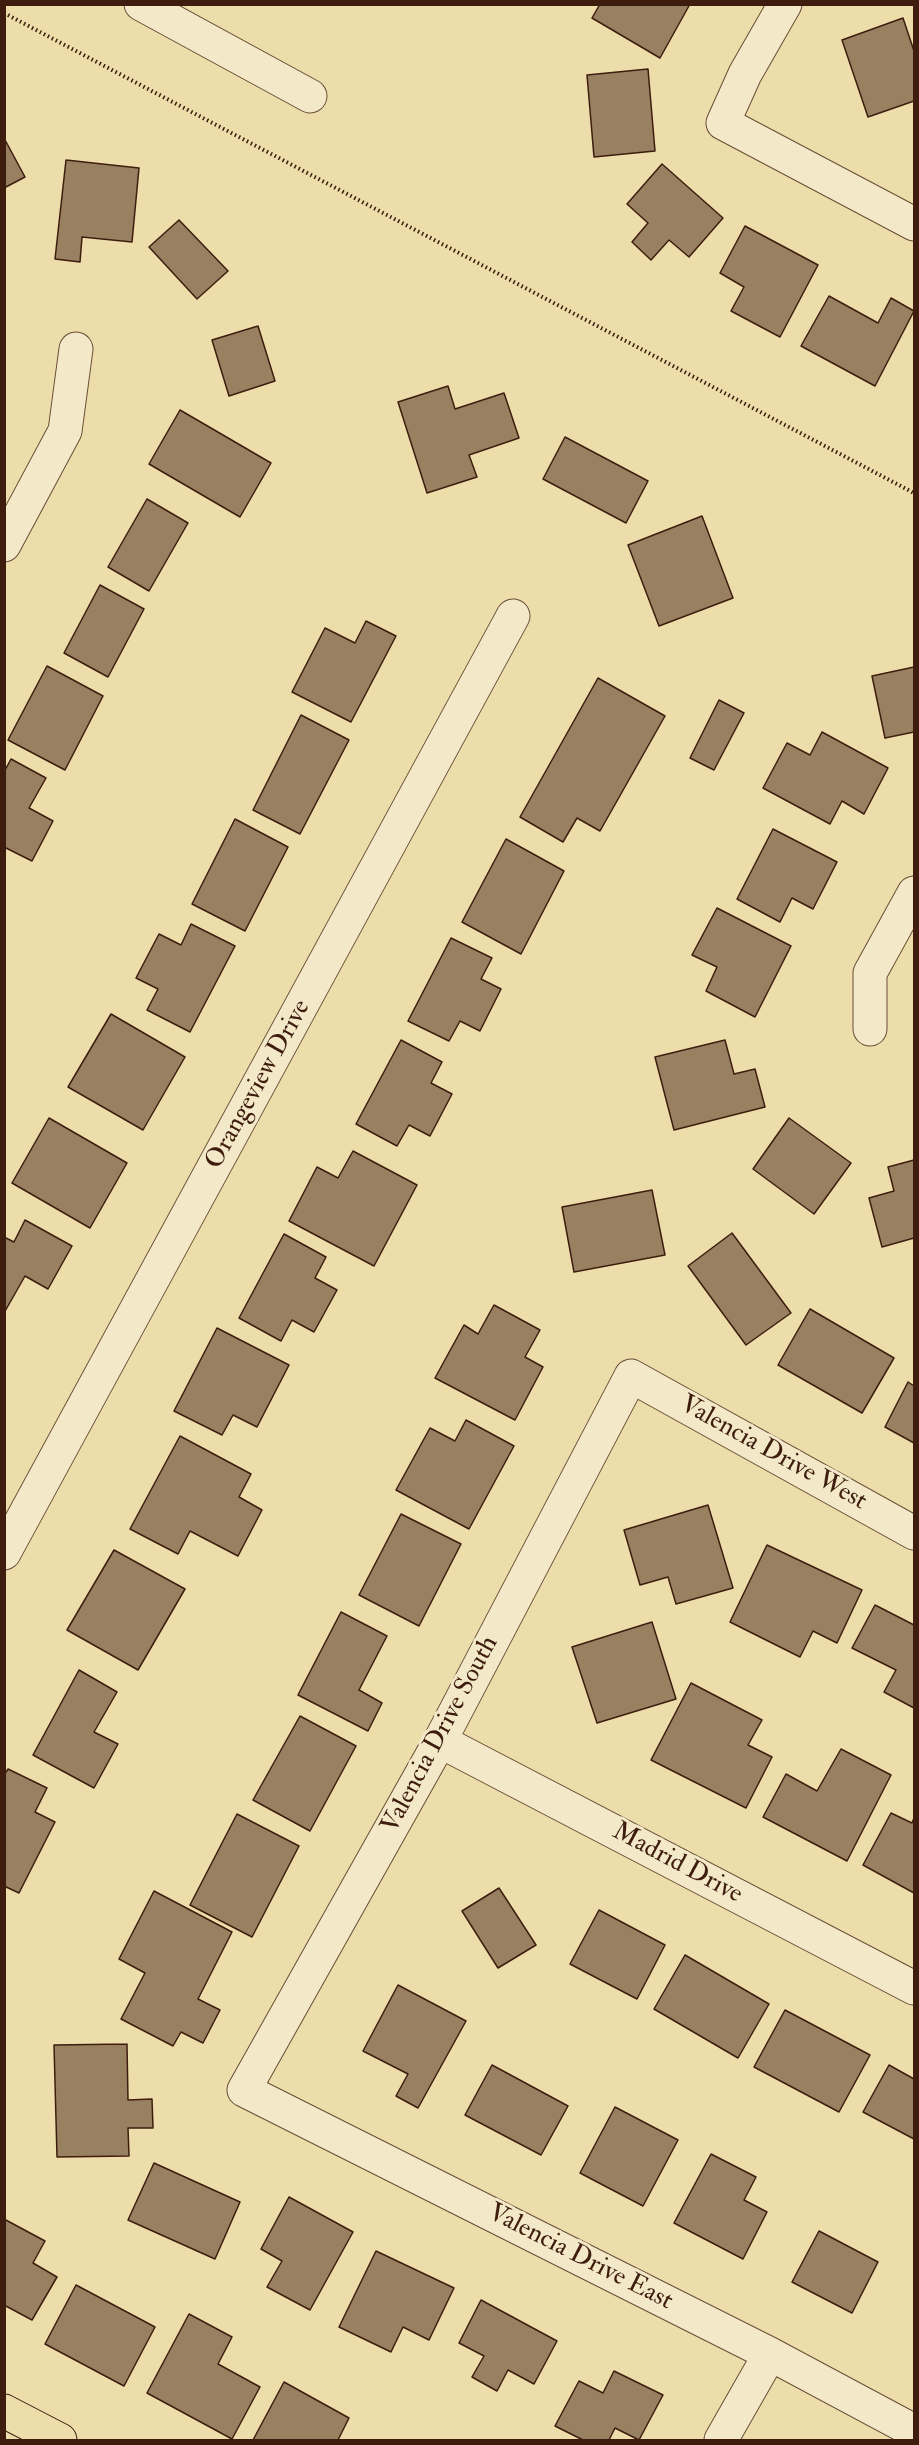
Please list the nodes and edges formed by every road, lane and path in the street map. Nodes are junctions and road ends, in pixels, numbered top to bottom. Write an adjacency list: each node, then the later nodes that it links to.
1 (141, 4): 4 (street)
2 (785, 4): 5 (street)
3 (4, 13): 7 (path)
4 (310, 96)
5 (915, 224)
6 (76, 349): 8 (street)
7 (915, 493)
8 (4, 545)
9 (513, 616): 14 (street, Orangeview Drive)
10 (915, 893): 11 (street)
11 (870, 1029)
12 (631, 1376): 13 (street, Valencia Drive West); 15 (street, Valencia Drive South)
13 (915, 1533)
14 (4, 1553)
15 (440, 1741): 16 (street, Madrid Drive); 17 (street, Valencia Drive South)
16 (915, 1988)
17 (244, 2090): 18 (street, Valencia Drive East)
18 (770, 2354): 20 (street, Valencia Drive East); 22 (street)
19 (4, 2411): 21 (main road)
20 (915, 2431)
21 (60, 2440)
22 (721, 2440)

